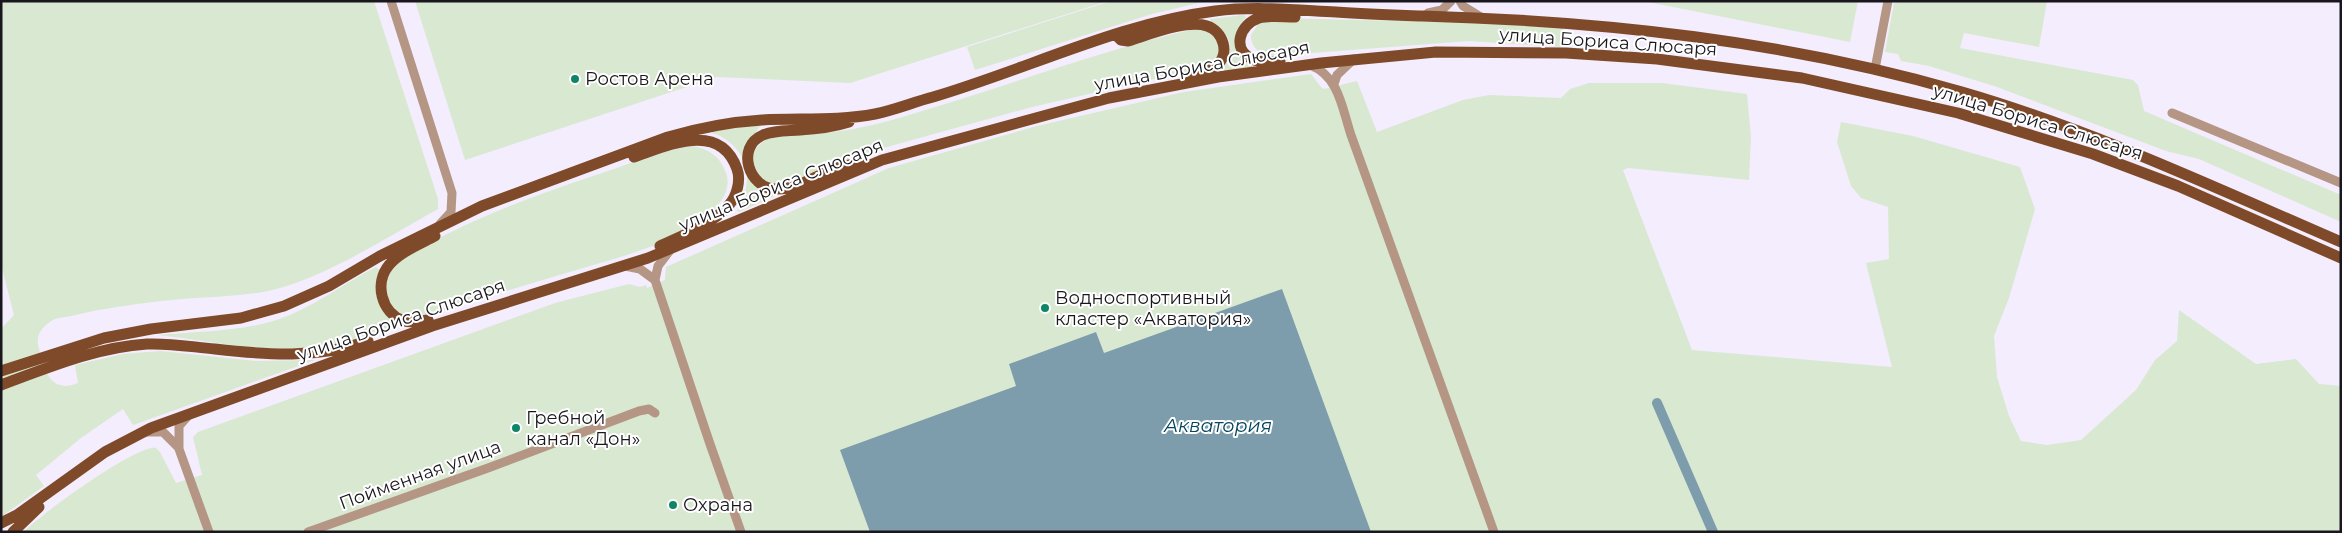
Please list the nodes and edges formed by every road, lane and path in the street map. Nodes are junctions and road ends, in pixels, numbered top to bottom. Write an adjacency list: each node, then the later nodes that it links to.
1 (391, 1): 21 (street)
2 (1451, 1): 6 (street)
3 (1460, 1): 7 (street)
4 (1888, 1): 12 (street)
5 (1324, 12): 6 (main road, улица Бориса Слюсаря); 8 (main road, улица Бориса Слюсаря); 10 (main road)
6 (1415, 15): 7 (main road, улица Бориса Слюсаря)
7 (1481, 18): 12 (main road, улица Бориса Слюсаря)
8 (1116, 35): 14 (main road); 16 (main road, улица Бориса Слюсаря)
9 (1354, 59): 10 (main road, улица Бориса Слюсаря); 13 (street); 25 (main road, улица Бориса Слюсаря)
10 (1321, 63): 11 (main road, улица Бориса Слюсаря)
11 (1308, 65): 13 (street); 14 (main road, улица Бориса Слюсаря)
12 (1875, 69): 22 (main road, улица Бориса Слюсаря)
13 (1334, 84): 43 (street)
14 (1149, 90): 17 (main road, улица Бориса Слюсаря)
15 (2172, 113): 19 (street)
16 (877, 114): 17 (main road); 18 (main road, улица Бориса Слюсаря)
17 (882, 160): 23 (main road, улица Бориса Слюсаря)
18 (604, 161): 20 (main road, улица Бориса Слюсаря); 24 (main road)
19 (2341, 183)
20 (450, 220): 21 (main road, улица Бориса Слюсаря); 29 (main road)
21 (438, 226): 30 (main road, улица Бориса Слюсаря)
22 (2341, 242)
23 (672, 249): 24 (main road, улица Бориса Слюсаря); 27 (street)
24 (648, 258): 26 (main road, улица Бориса Слюсаря)
25 (2341, 258)
26 (625, 266): 27 (street); 28 (main road, улица Бориса Слюсаря)
27 (655, 280): 42 (street)
28 (484, 309): 29 (main road); 33 (main road, улица Бориса Слюсаря)
29 (428, 320): 30 (main road)
30 (67, 356): 31 (main road); 32 (main road)
31 (1, 371)
32 (1, 385)
33 (194, 410): 35 (main road, улица Бориса Слюсаря); 36 (street)
34 (655, 413): 41 (street, Пойменная улица)
35 (140, 433): 36 (street); 37 (main road, улица Бориса Слюсаря)
36 (179, 448): 40 (street)
37 (74, 474): 38 (main road); 39 (main road)
38 (1, 523)
39 (13, 532)
40 (209, 532)
41 (308, 532)
42 (741, 532)
43 (1494, 532)

